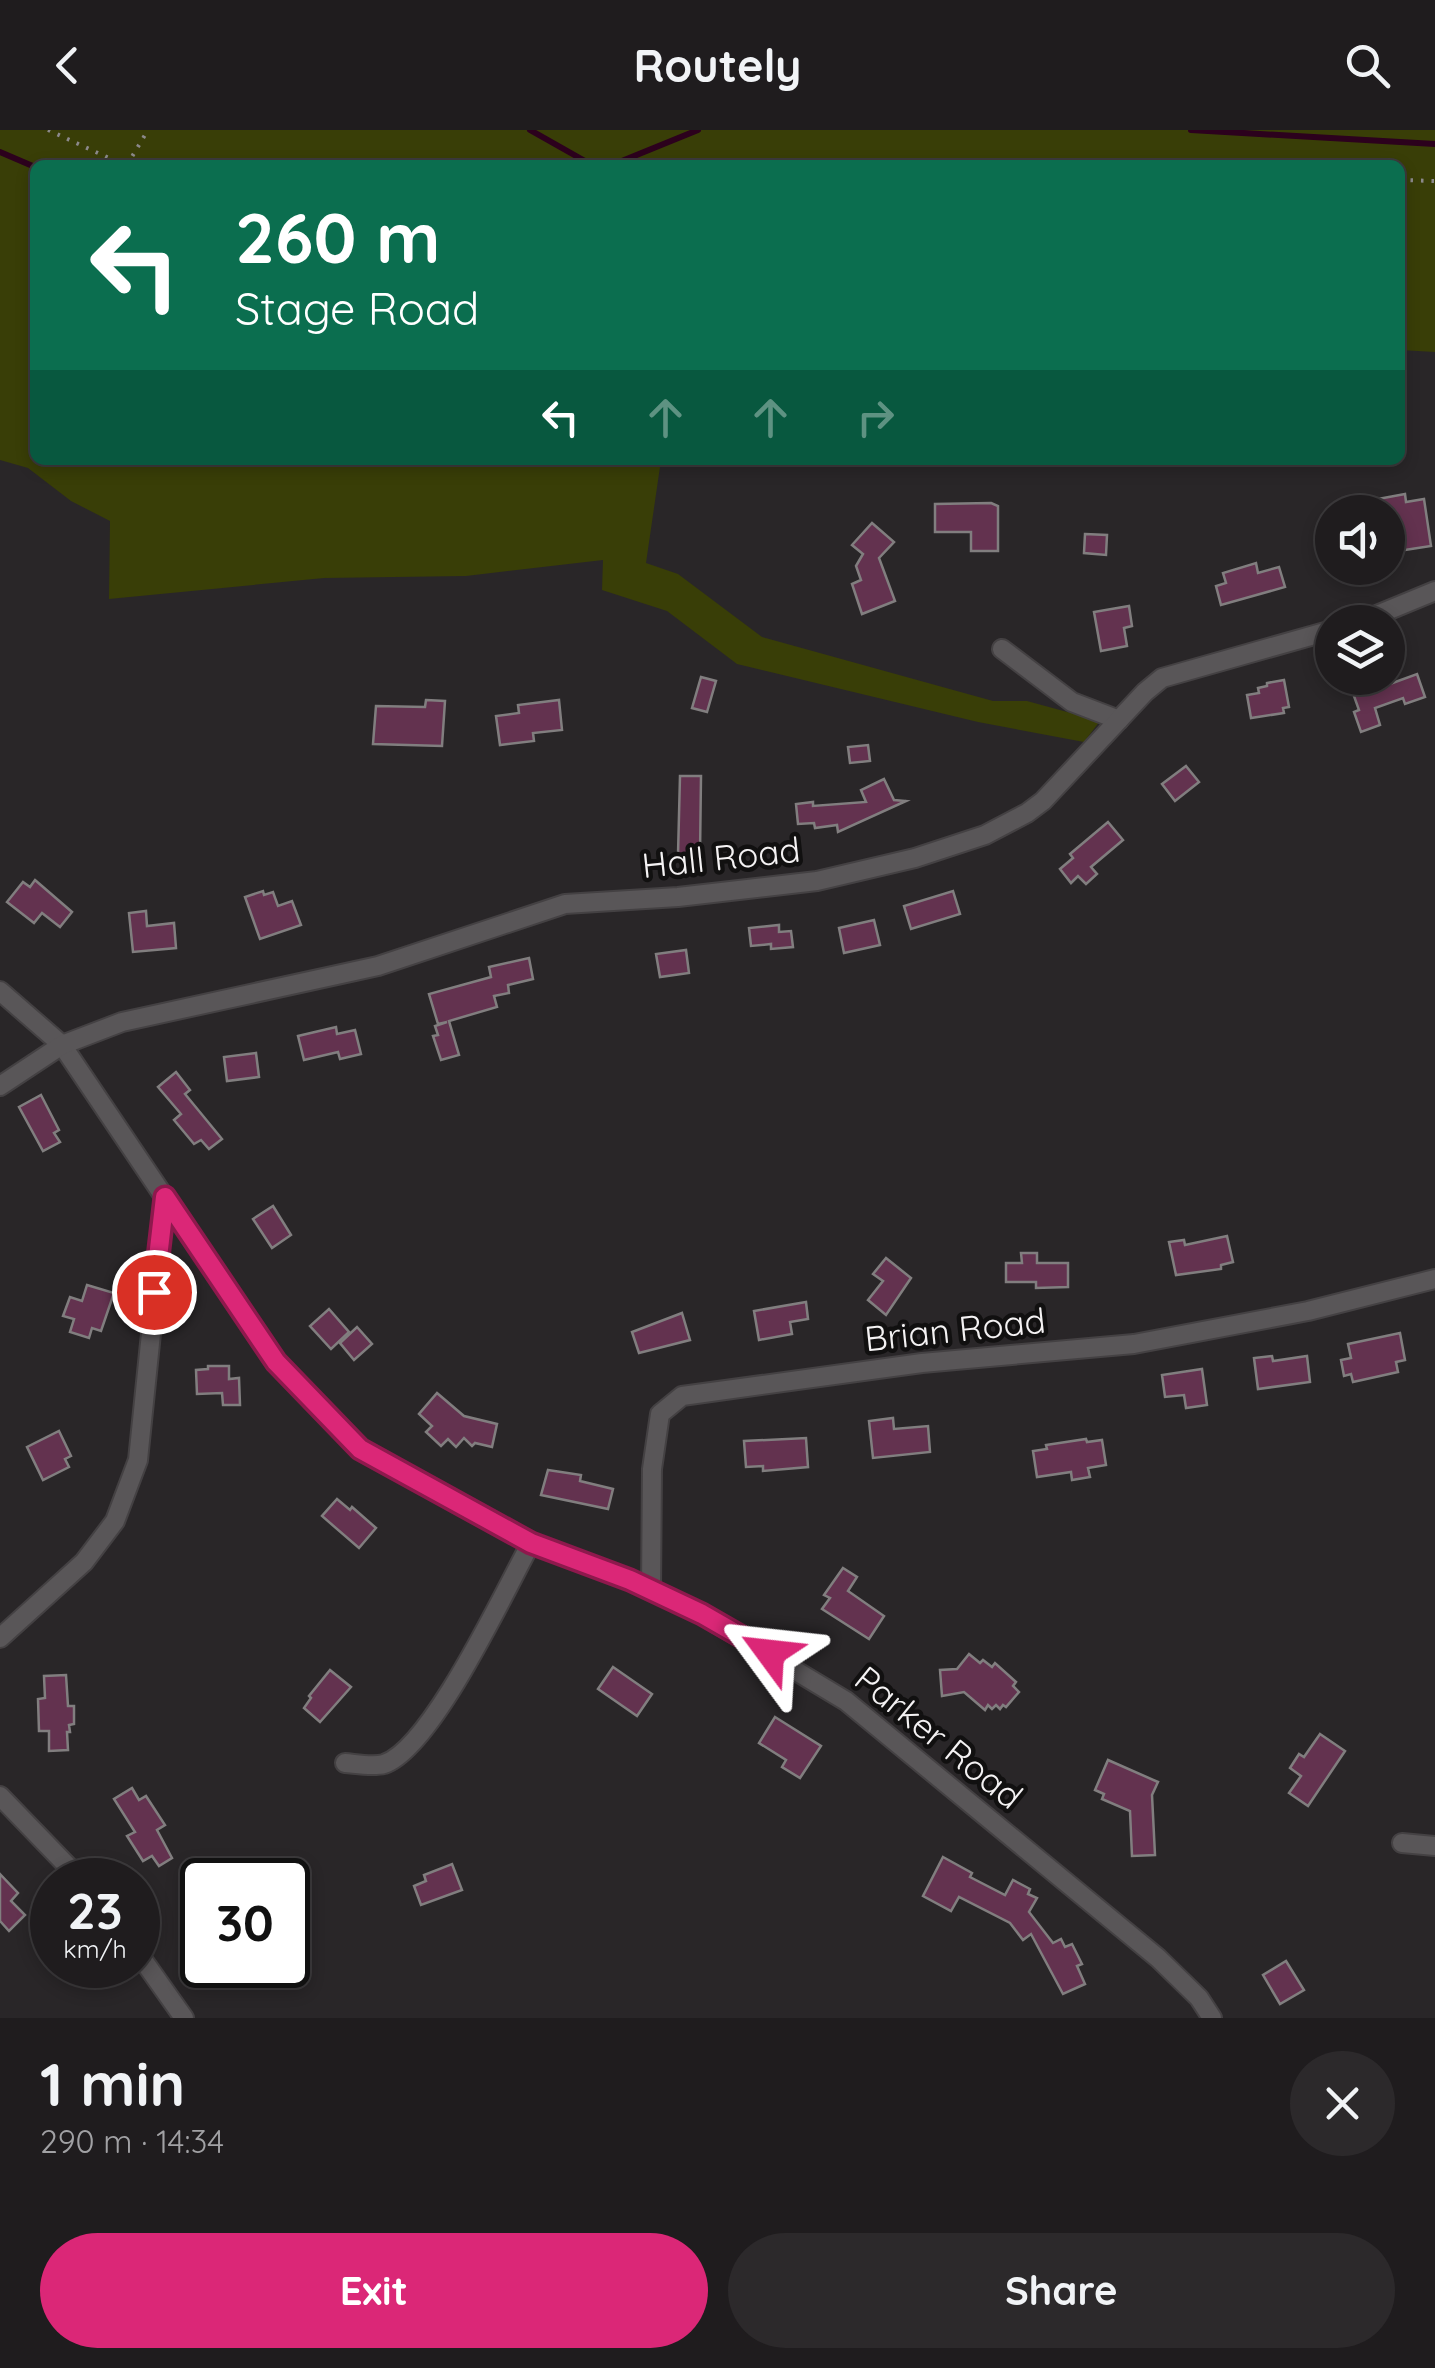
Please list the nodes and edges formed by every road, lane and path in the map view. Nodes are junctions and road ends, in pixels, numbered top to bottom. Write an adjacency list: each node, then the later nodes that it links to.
1 (48, 130): 3 (path)
2 (148, 130): 4 (path)
3 (115, 160)
4 (129, 160)
5 (1405, 180): 6 (path)
6 (1435, 181)
7 (1435, 592): 8 (street)
8 (1402, 605)
9 (1315, 635): 11 (street, Hall Road)
10 (1002, 649): 11 (street)
11 (1119, 720): 13 (street, Hall Road)
12 (0, 991): 13 (street, Parker Road)
13 (62, 1045): 14 (street, Hall Road); 15 (street, Parker Road)
14 (0, 1086)
15 (165, 1197): 17 (street, Parker Road); 19 (street)
16 (1435, 1279): 18 (street, Brian Road)
17 (531, 1543): 18 (street, Parker Road); 20 (street)
18 (651, 1590): 27 (street, Parker Road)
19 (0, 1638)
20 (345, 1763)
21 (0, 1796): 24 (street)
22 (1402, 1843): 23 (street)
23 (1435, 1846)
24 (61, 1858)
25 (160, 1984): 26 (street)
26 (184, 2018)
27 (1212, 2018)

